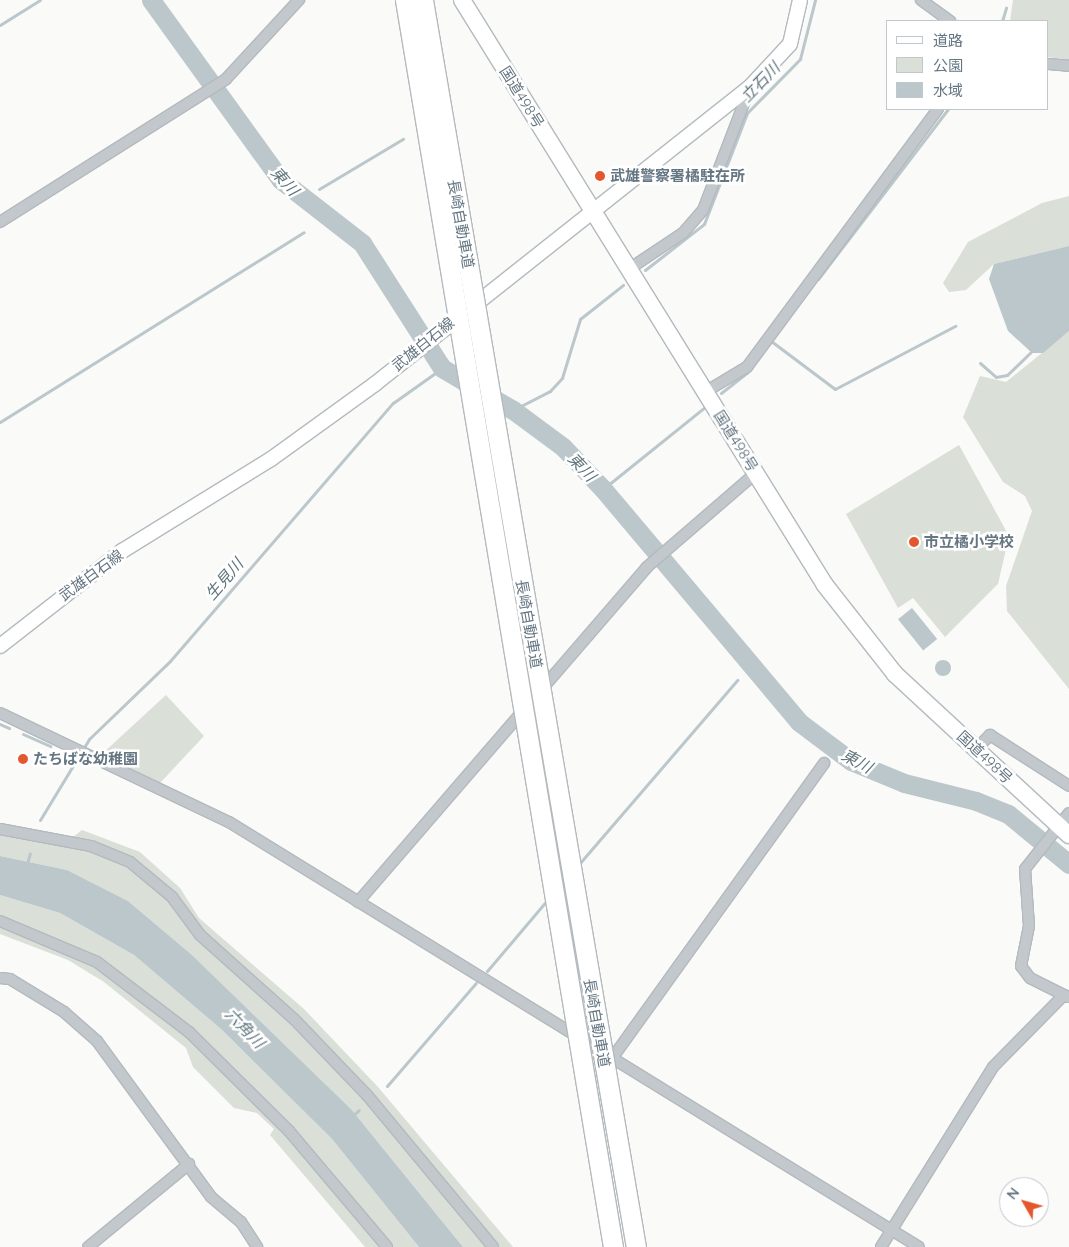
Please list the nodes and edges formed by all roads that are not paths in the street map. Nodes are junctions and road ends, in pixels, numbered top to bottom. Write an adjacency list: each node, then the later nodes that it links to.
1 (299, 0): 13 (street)
2 (405, 0): 35 (highway, 長崎自動車道, bridge)
3 (423, 0): 36 (highway, 長崎自動車道, bridge)
4 (462, 0): 12 (highway, 国道498号)
5 (800, 0): 10 (main road, 武雄白石線)
6 (921, 0): 7 (street)
7 (949, 20)
8 (1049, 64): 9 (street)
9 (1069, 66)
10 (749, 88): 12 (main road, 武雄白石線); 14 (street)
11 (937, 110): 15 (street)
12 (594, 213): 14 (highway, 国道498号); 17 (main road, 武雄白石線)
13 (0, 222)
14 (629, 269): 15 (highway, 国道498号)
15 (705, 392): 16 (highway, 国道498号)
16 (756, 473): 19 (highway, 国道498号); 24 (street)
17 (0, 646)
18 (0, 712): 24 (street)
19 (976, 749): 21 (street); 22 (highway, 国道498号)
20 (824, 763): 28 (street)
21 (1069, 786)
22 (1063, 827): 27 (street)
23 (0, 829): 34 (street)
24 (358, 902): 28 (street)
25 (0, 921): 33 (street)
26 (0, 978): 29 (street)
27 (1066, 996): 30 (street)
28 (613, 1057): 30 (street)
29 (189, 1164): 31 (street); 32 (street)
30 (892, 1227): 37 (street); 38 (street)
31 (88, 1247)
32 (257, 1247)
33 (387, 1247)
34 (493, 1247)
35 (613, 1247)
36 (636, 1247)
37 (881, 1247)
38 (919, 1247)

